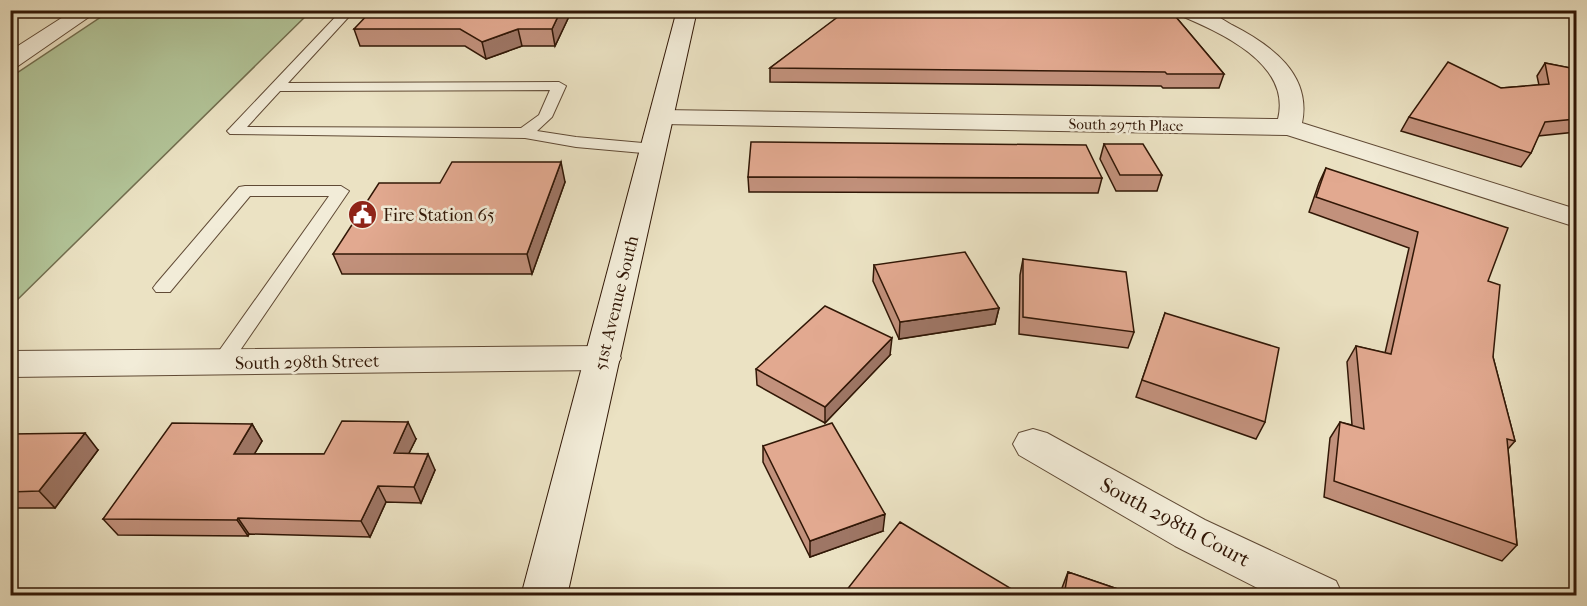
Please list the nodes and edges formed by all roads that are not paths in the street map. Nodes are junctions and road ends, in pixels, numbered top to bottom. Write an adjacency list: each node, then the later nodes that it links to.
1 (89, 10): 5 (street)
2 (349, 10): 6 (lane)
3 (687, 10): 7 (street, 51st Avenue South)
4 (1184, 10): 8 (street)
5 (10, 61)
6 (276, 87): 9 (lane); 9 (lane)
7 (662, 117): 8 (street, South 297th Place); 10 (street, 51st Avenue South)
8 (1289, 127): 11 (street, South 297th Place)
9 (525, 133): 10 (lane)
10 (654, 149): 13 (street, 51st Avenue South)
11 (1576, 218)
12 (163, 288): 14 (lane)
13 (603, 358): 14 (street, South 298th Street); 17 (street, 51st Avenue South)
14 (221, 363): 15 (street, South 298th Street)
15 (10, 364)
16 (1033, 444): 18 (street, South 298th Court)
17 (544, 596)
18 (1320, 596)

